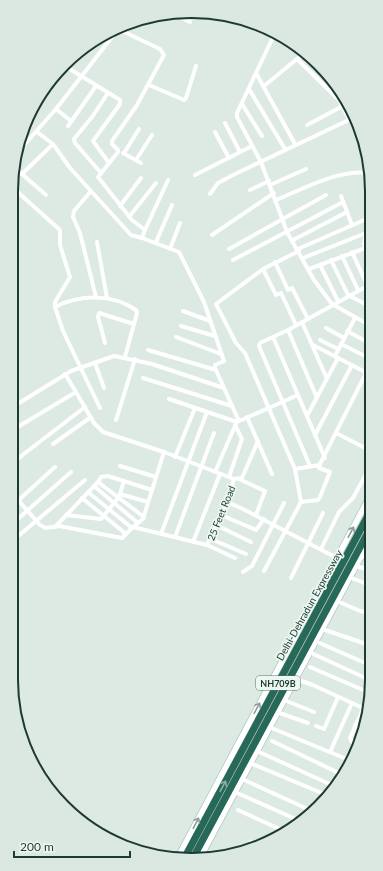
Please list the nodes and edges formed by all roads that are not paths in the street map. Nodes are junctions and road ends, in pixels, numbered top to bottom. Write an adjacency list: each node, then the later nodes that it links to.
1 (182, 18): 2 (street)
2 (190, 22)
3 (125, 31): 12 (street)
4 (110, 38): 11 (street)
5 (273, 38): 10 (street)
6 (300, 57): 7 (street)
7 (297, 59): 14 (street); 18 (street)
8 (196, 66): 12 (street)
9 (69, 69): 11 (street)
10 (256, 73): 14 (street); 15 (street)
11 (82, 76): 13 (street); 20 (street)
12 (149, 85): 36 (street)
13 (96, 86): 16 (street); 22 (street)
14 (264, 86): 32 (street)
15 (249, 89): 17 (street); 35 (street)
16 (108, 93): 42 (street); 46 (street)
17 (242, 104): 30 (street); 34 (street)
18 (342, 105)
19 (343, 106): 24 (street)
20 (56, 109): 22 (street); 27 (street)
21 (349, 119): 32 (street)
22 (72, 121): 25 (street)
23 (225, 123): 37 (street)
24 (307, 125)
25 (68, 126)
26 (139, 129): 38 (street)
27 (37, 132): 31 (street); 33 (street)
28 (215, 132): 39 (street)
29 (152, 135): 40 (street)
30 (262, 136)
31 (53, 144): 48 (street); 55 (street)
32 (295, 144): 35 (street)
33 (25, 145)
34 (252, 146): 37 (street); 41 (street)
35 (285, 149): 41 (street)
36 (119, 150): 38 (street); 42 (street)
37 (240, 152): 39 (street)
38 (124, 153): 40 (street)
39 (229, 158): 49 (street)
40 (136, 160): 43 (street)
41 (261, 162): 53 (street); 58 (street)
42 (110, 163): 46 (street)
43 (141, 163)
44 (306, 169): 53 (street)
45 (19, 171): 48 (street)
46 (101, 173): 65 (street)
47 (364, 173): 62 (street)
48 (22, 174): 59 (street)
49 (195, 175)
50 (141, 178): 65 (street)
51 (168, 180): 72 (street)
52 (156, 183): 67 (street)
53 (270, 183): 54 (street); 57 (street)
54 (250, 190)
55 (91, 191): 76 (street); 97 (street)
56 (18, 192): 102 (street)
57 (274, 193): 62 (street); 75 (street)
58 (210, 194)
59 (46, 195)
60 (326, 195): 68 (street)
61 (341, 196): 63 (street)
62 (276, 200): 68 (street)
63 (343, 202): 66 (street); 73 (street)
64 (172, 205): 79 (street)
65 (120, 206): 67 (street)
66 (347, 212): 71 (street); 77 (street)
67 (129, 217): 72 (street)
68 (284, 219): 73 (street); 82 (street)
69 (365, 220): 71 (street)
70 (180, 223): 81 (street)
71 (352, 225): 83 (street)
72 (145, 230): 76 (street)
73 (287, 232): 77 (street); 87 (street)
74 (365, 233): 86 (street)
75 (212, 235)
76 (142, 238): 79 (street)
77 (293, 240): 83 (street)
78 (97, 242): 98 (street)
79 (156, 242): 81 (street)
80 (365, 247): 84 (street)
81 (170, 248): 106 (street)
82 (229, 248)
83 (298, 250): 86 (street); 89 (street)
84 (352, 252): 85 (street); 93 (street)
85 (342, 256): 88 (street); 95 (street)
86 (303, 258): 92 (street)
87 (234, 260)
88 (331, 260): 90 (street); 96 (street)
89 (275, 262): 91 (street); 105 (street)
90 (320, 265): 92 (street); 99 (street)
91 (263, 269): 110 (street); 150 (street)
92 (309, 269): 100 (street)
93 (365, 277)
94 (365, 288): 95 (street)
95 (358, 290): 96 (street)
96 (348, 295): 99 (street); 101 (street)
97 (96, 297): 98 (street); 102 (street)
98 (107, 298): 109 (street)
99 (338, 301): 100 (street)
100 (332, 304): 104 (street); 105 (street)
101 (365, 304)
102 (55, 307): 133 (street)
103 (183, 312): 106 (street)
104 (355, 318): 108 (street); 114 (street)
105 (308, 319): 107 (street)
106 (210, 321): 115 (street)
107 (302, 322): 110 (street); 123 (street)
108 (365, 323)
109 (134, 324): 121 (street); 128 (street)
110 (296, 325): 113 (street)
111 (181, 326): 115 (street)
112 (326, 328): 118 (street)
113 (288, 330): 117 (street); 144 (street)
114 (347, 331): 118 (street); 120 (street)
115 (215, 336): 126 (street)
116 (176, 337): 126 (street)
117 (273, 337): 143 (street); 146 (street)
118 (344, 338): 122 (street)
119 (320, 340): 124 (street)
120 (365, 341)
121 (105, 343)
122 (341, 344): 124 (street); 127 (street)
123 (313, 345): 129 (street); 139 (street)
124 (338, 349): 129 (street)
125 (148, 350): 134 (street)
126 (221, 354): 134 (street)
127 (365, 356)
128 (125, 357): 130 (street); 131 (street)
129 (336, 357): 132 (street); 139 (street)
130 (135, 359): 141 (street); 157 (street)
131 (95, 363): 133 (street); 140 (street)
132 (352, 365): 135 (street); 162 (street)
133 (81, 367): 136 (street); 151 (street)
134 (216, 370): 141 (street)
135 (365, 372)
136 (66, 374): 142 (street); 147 (street)
137 (365, 375): 161 (street)
138 (144, 378): 148 (street)
139 (327, 378): 144 (street)
140 (104, 388)
141 (224, 388): 148 (street)
142 (76, 392): 149 (street); 159 (street)
143 (298, 395): 146 (street); 154 (street)
144 (318, 398): 154 (street)
145 (169, 399): 152 (street)
146 (283, 402): 150 (street); 174 (street)
147 (18, 404)
148 (232, 406): 158 (street)
149 (85, 407): 155 (street); 168 (street)
150 (268, 407): 156 (street); 176 (street)
151 (100, 408)
152 (195, 408): 153 (street); 167 (street)
153 (207, 412): 158 (street); 170 (street)
154 (307, 416): 162 (street)
155 (90, 417): 164 (street); 166 (street)
156 (247, 417): 158 (street); 163 (street)
157 (116, 420)
158 (236, 423): 178 (street); 183 (street)
159 (18, 427)
160 (214, 433): 173 (street)
161 (336, 433): 165 (street); 169 (street)
162 (315, 435): 169 (street)
163 (258, 441): 180 (street); 185 (street)
164 (53, 444)
165 (365, 447)
166 (164, 452): 167 (street); 182 (street)
167 (175, 457): 170 (street)
168 (18, 458)
169 (324, 458): 171 (street)
170 (188, 462): 173 (street); 220 (street)
171 (320, 465): 174 (street); 197 (street)
172 (120, 466): 182 (street)
173 (202, 466): 178 (street); 222 (street)
174 (310, 466): 176 (street)
175 (56, 467): 194 (street)
176 (295, 469): 197 (street)
177 (71, 472): 202 (street)
178 (215, 472): 179 (street)
179 (220, 474): 183 (street); 225 (street)
180 (272, 474)
181 (365, 476): 229 (street)
182 (156, 477): 190 (street)
183 (229, 477): 184 (street)
184 (234, 479): 185 (street); 196 (street, 25 Feet Road)
185 (239, 479): 207 (street)
186 (85, 480): 211 (street)
187 (124, 481): 188 (street); 190 (street); 192 (street)
188 (98, 482): 189 (street); 192 (street)
189 (94, 486): 191 (street); 198 (street)
190 (152, 490): 195 (street)
191 (88, 492): 193 (street); 201 (street)
192 (120, 495): 195 (street); 198 (street); 208 (street)
193 (82, 498): 204 (street); 205 (street)
194 (19, 500): 202 (street)
195 (148, 502): 208 (street)
196 (227, 502): 206 (street, 25 Feet Road); 207 (street)
197 (301, 502): 218 (street)
198 (114, 503): 201 (street); 212 (street)
199 (284, 503): 214 (street)
200 (365, 505): 235 (street, one-way to 200)
201 (108, 509): 205 (street); 217 (street)
202 (27, 510): 209 (street); 211 (street)
203 (323, 513): 227 (street)
204 (66, 515): 205 (street); 216 (street)
205 (104, 515): 219 (street)
206 (221, 515): 210 (street); 215 (street, 25 Feet Road)
207 (256, 515): 210 (street)
208 (144, 517): 212 (street)
209 (18, 518)
210 (264, 519): 214 (street)
211 (36, 520): 216 (street); 221 (street)
212 (138, 523): 217 (street)
213 (365, 523): 283 (highway, Delhi-Dehradun Expressway / NH709B, one-way to 213)
214 (273, 524): 218 (street); 239 (street)
215 (216, 525): 224 (street, 25 Feet Road); 226 (street)
216 (55, 527): 219 (street)
217 (132, 528): 219 (street); 220 (street)
218 (286, 530): 227 (street); 238 (street)
219 (126, 534)
220 (161, 534): 222 (street)
221 (18, 536)
222 (175, 537): 225 (street)
223 (365, 538): 284 (highway, Delhi-Dehradun Expressway / NH709B)
224 (211, 539): 228 (street, 25 Feet Road); 231 (street)
225 (193, 542): 228 (street)
226 (251, 542)
227 (310, 542): 229 (street); 241 (street)
228 (207, 545): 234 (street)
229 (321, 549): 235 (street)
230 (365, 549): 232 (street)
231 (246, 554)
232 (361, 556): 233 (street); 236 (street)
233 (365, 557)
234 (235, 558)
235 (337, 558): 282 (street, one-way to 235)
236 (356, 566): 237 (street); 240 (street)
237 (365, 569)
238 (264, 571)
239 (244, 572)
240 (349, 577): 242 (street); 243 (street)
241 (292, 578)
242 (365, 583)
243 (337, 601): 244 (street); 245 (street)
244 (365, 612)
245 (322, 629): 246 (street); 247 (street)
246 (315, 641): 248 (street); 249 (street)
247 (365, 644)
248 (313, 654): 251 (street); 252 (street)
249 (365, 663)
250 (310, 667): 253 (street)
251 (365, 678)
252 (297, 679): 254 (street); 255 (street)
253 (365, 691)
254 (338, 697): 256 (street); 263 (street)
255 (288, 702): 258 (street); 259 (street)
256 (352, 703): 257 (street); 269 (street)
257 (363, 709)
258 (314, 712)
259 (280, 714): 261 (street); 265 (street)
260 (361, 716): 262 (street)
261 (308, 723)
262 (355, 725): 264 (street); 267 (street)
263 (316, 726)
264 (358, 726)
265 (274, 729): 268 (street); 269 (street)
266 (272, 741): 272 (street)
267 (353, 743)
268 (260, 752): 271 (street); 274 (street)
269 (330, 752): 270 (street)
270 (346, 759)
271 (254, 764): 273 (street); 276 (street)
272 (338, 773)
273 (245, 781): 275 (street); 277 (street)
274 (330, 784)
275 (238, 793): 279 (street); 281 (street)
276 (323, 793)
277 (307, 809)
278 (238, 810): 280 (street)
279 (295, 819)
280 (280, 829)
281 (204, 852)
282 (180, 853)
283 (188, 853)
284 (196, 853)

